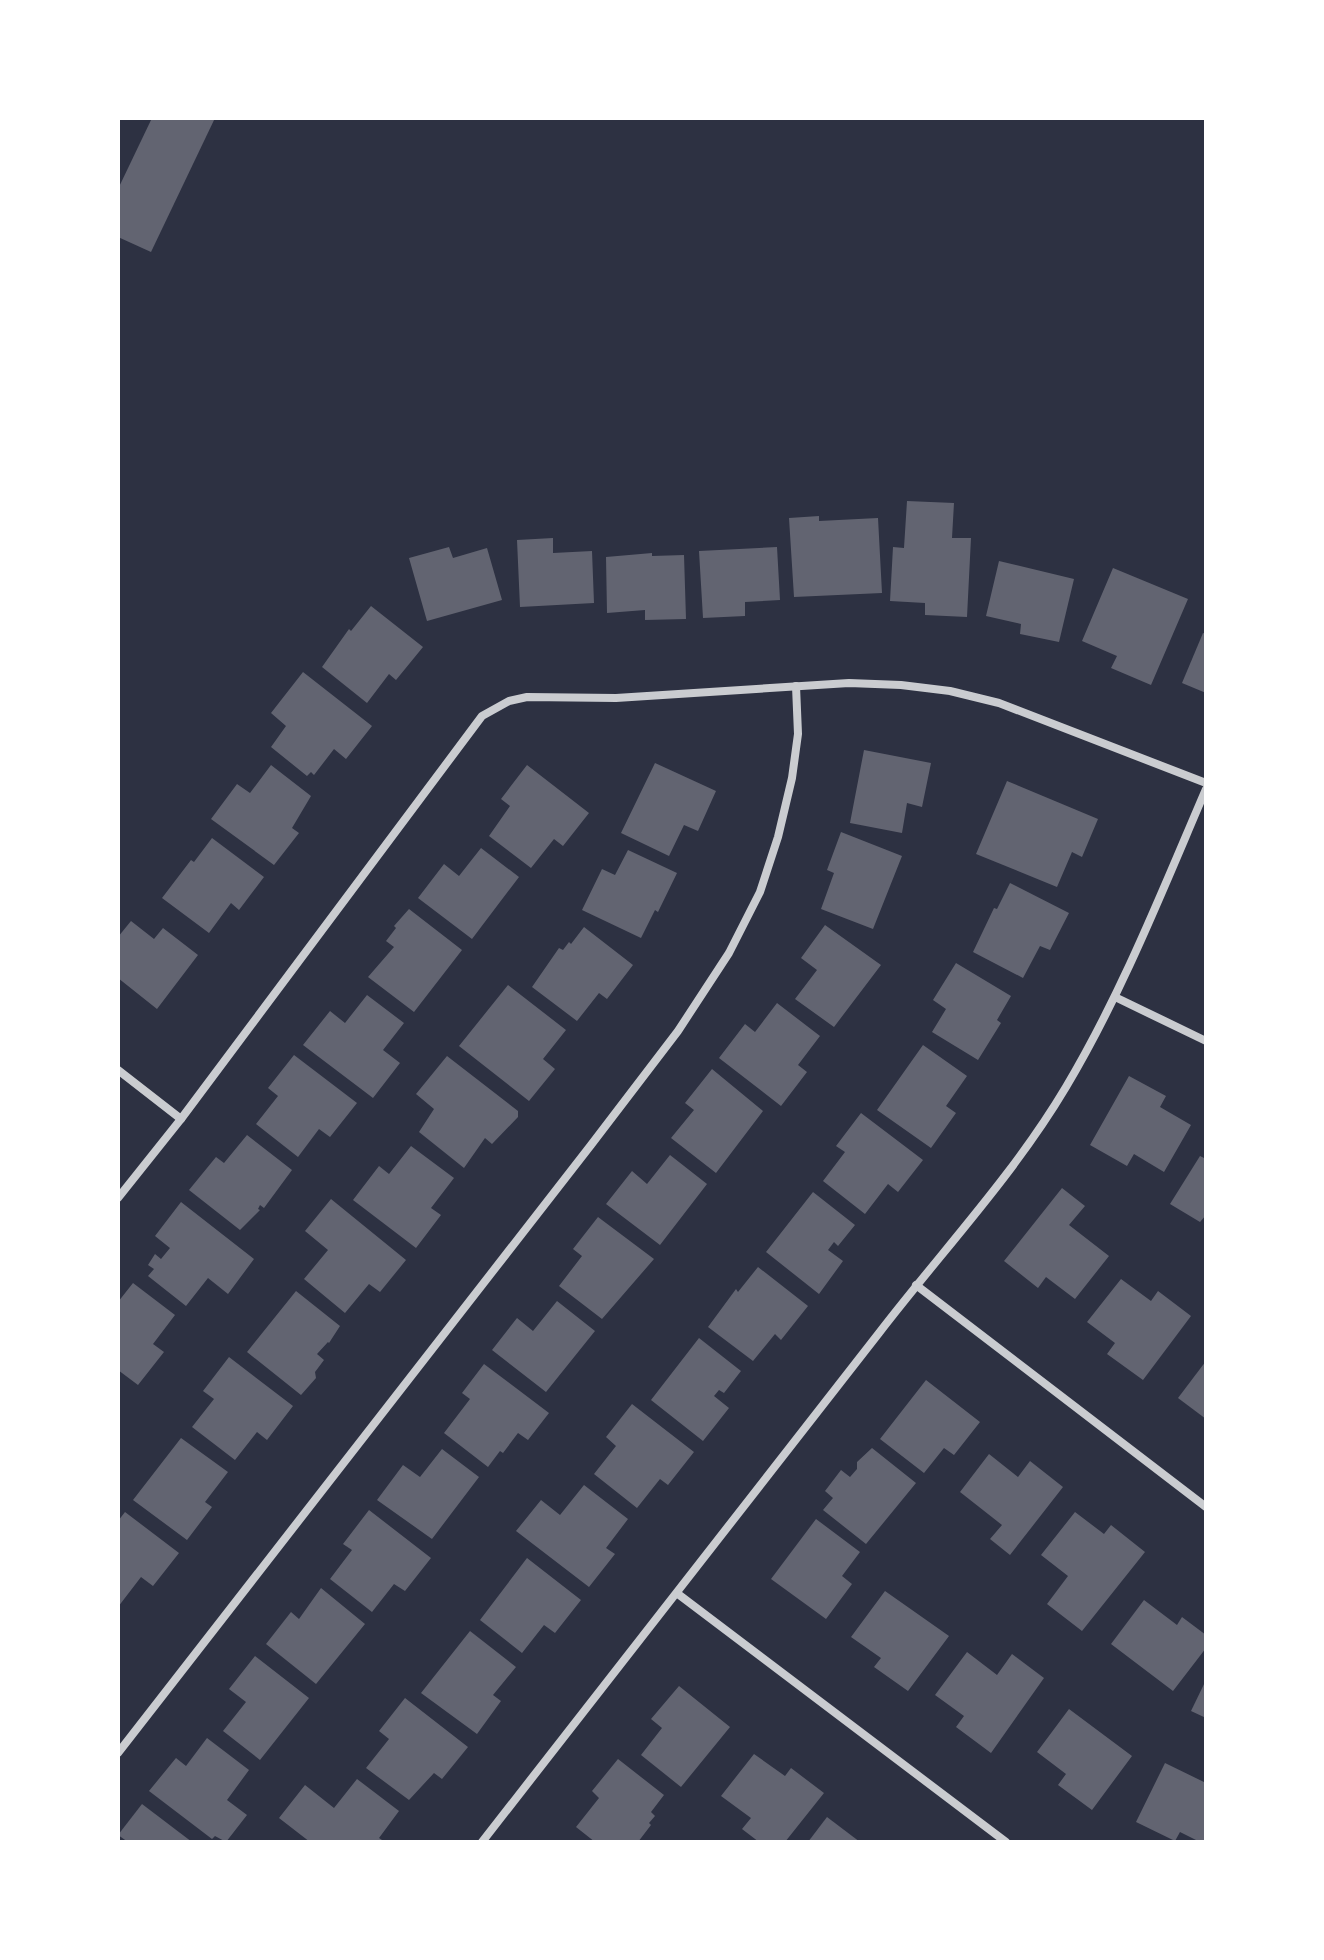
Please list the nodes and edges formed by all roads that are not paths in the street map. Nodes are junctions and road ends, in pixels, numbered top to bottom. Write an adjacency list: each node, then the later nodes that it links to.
1 (796, 686): 2 (street); 7 (street); 12 (street)
2 (1206, 783)
3 (1206, 789): 4 (street)
4 (1115, 997): 5 (street); 9 (street)
5 (1206, 1041)
6 (118, 1070): 7 (street)
7 (181, 1119): 8 (street)
8 (118, 1198)
9 (916, 1285): 10 (street); 11 (street)
10 (1206, 1507)
11 (678, 1594): 13 (street); 14 (street)
12 (118, 1753)
13 (482, 1842)
14 (1006, 1842)

